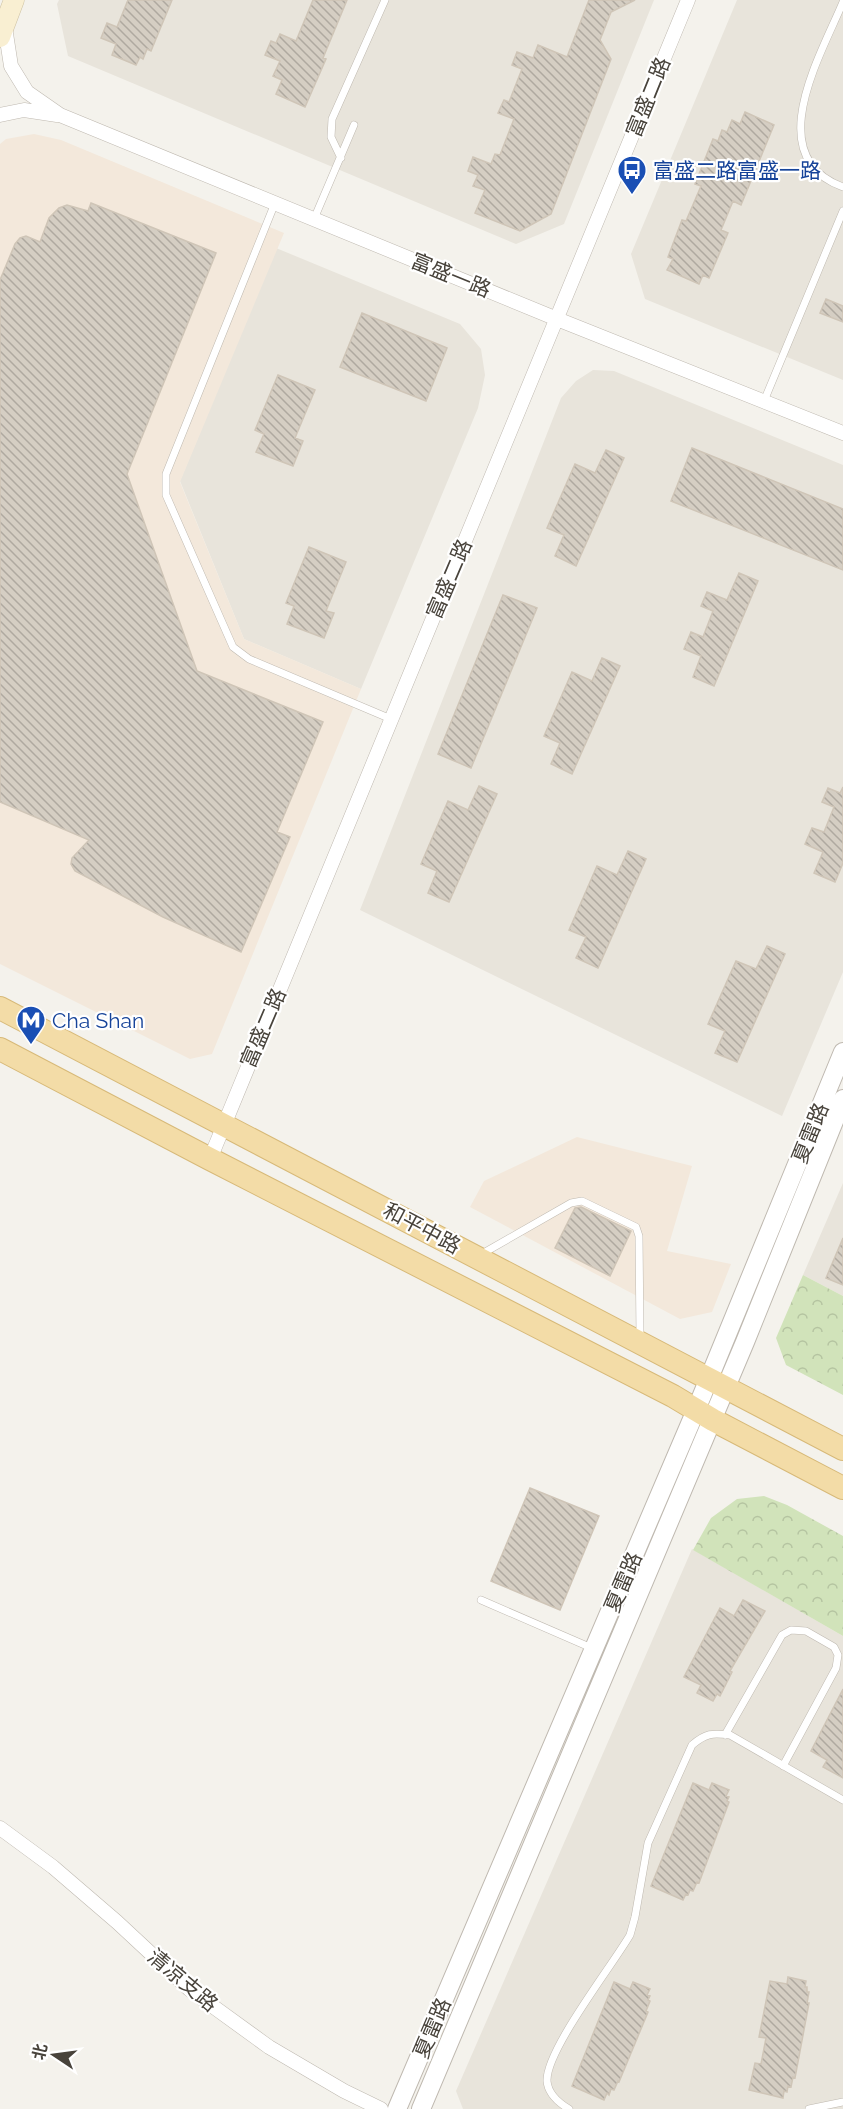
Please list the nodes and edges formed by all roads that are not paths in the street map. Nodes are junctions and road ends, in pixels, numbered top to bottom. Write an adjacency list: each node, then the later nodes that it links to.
1 (14, 0): 5 (main road)
2 (385, 0): 9 (lane)
3 (688, 0): 14 (street, 富盛二路)
4 (843, 2): 10 (lane)
5 (2, 31): 7 (street)
6 (0, 115): 7 (street)
7 (60, 115): 11 (street, 富盛一路)
8 (354, 125): 9 (lane)
9 (341, 158): 13 (lane)
10 (843, 187)
11 (275, 203): 13 (street, 富盛一路); 17 (lane)
12 (843, 211): 15 (lane)
13 (314, 219): 14 (street, 富盛一路)
14 (557, 319): 15 (street, 富盛一路); 17 (street, 富盛二路)
15 (764, 402): 16 (street, 富盛一路)
16 (843, 433)
17 (391, 719): 22 (street, 富盛二路)
18 (0, 1008): 22 (main road, 和平中路)
19 (0, 1049): 23 (main road, 和平中路)
20 (843, 1052): 26 (street, 夏雷路)
21 (843, 1099): 26 (street, 夏雷路)
22 (223, 1123): 23 (street, 富盛二路); 24 (main road, 和平中路)
23 (210, 1159): 27 (main road, 和平中路)
24 (477, 1257): 25 (main road, 和平中路); 25 (lane)
25 (640, 1342): 26 (main road, 和平中路)
26 (718, 1383): 27 (street, 夏雷路); 28 (main road, 和平中路)
27 (705, 1414): 29 (main road, 和平中路); 31 (street, 夏雷路); 39 (street, 夏雷路)
28 (843, 1449)
29 (843, 1488)
30 (481, 1599): 31 (lane)
31 (594, 1649): 38 (street, 夏雷路)
32 (725, 1734): 33 (lane); 33 (lane); 40 (lane)
33 (783, 1766): 34 (lane)
34 (843, 1800)
35 (0, 1828): 37 (street, 清凉支路)
36 (843, 2102): 41 (lane)
37 (381, 2109)
38 (397, 2109)
39 (421, 2109)
40 (569, 2109)
41 (809, 2109)

